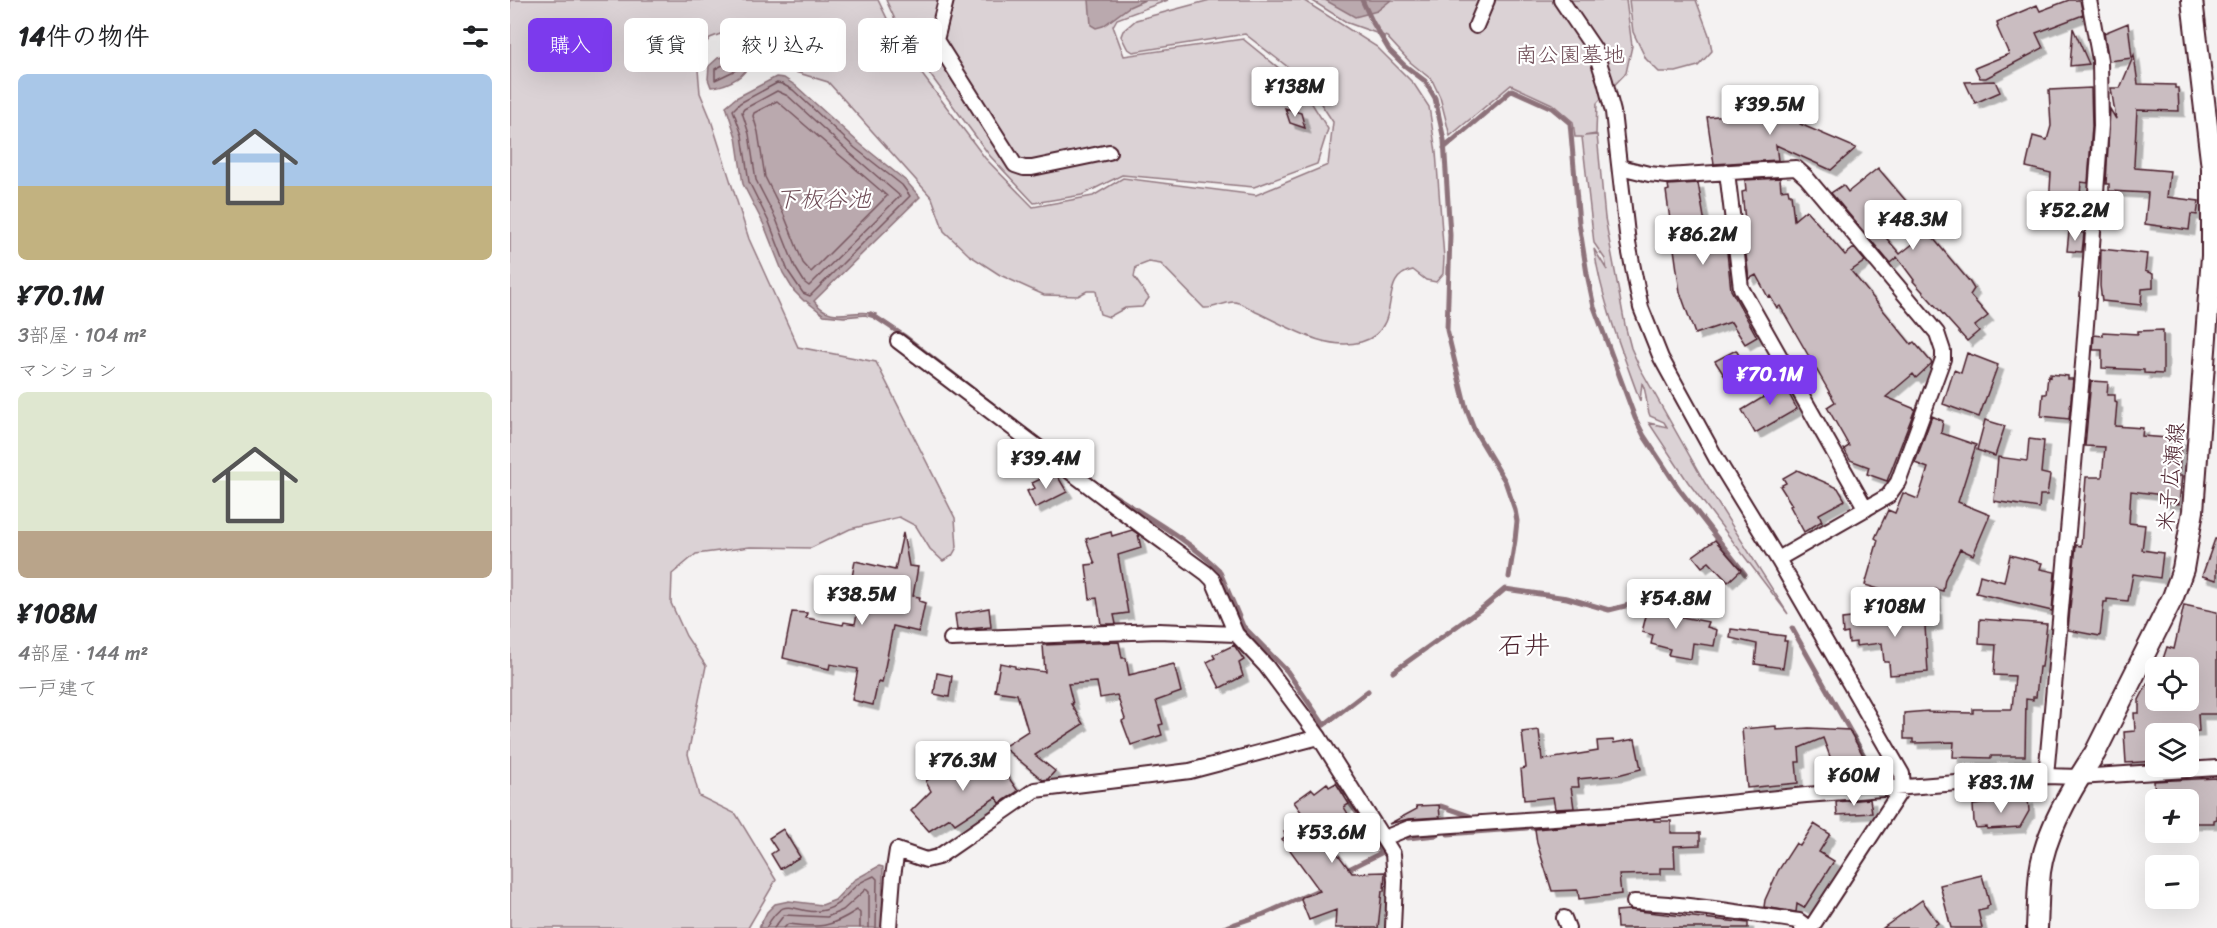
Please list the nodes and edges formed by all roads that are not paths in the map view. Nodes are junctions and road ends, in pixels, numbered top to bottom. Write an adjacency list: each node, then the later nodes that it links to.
1 (946, 0): 7 (street)
2 (1487, 0): 6 (street)
3 (1561, 0): 8 (street)
4 (2090, 0): 18 (street)
5 (2192, 0): 10 (main road, 米子広瀬線)
6 (1476, 26)
7 (1108, 152)
8 (1620, 167): 9 (street); 13 (street)
9 (1727, 172): 12 (street); 12 (street)
10 (2215, 256): 19 (main road, 米子広瀬線)
11 (898, 341): 14 (street)
12 (1866, 509): 13 (street)
13 (1778, 559): 20 (street)
14 (1236, 634): 15 (street); 16 (street)
15 (951, 639)
16 (1319, 736): 21 (street); 23 (street)
17 (2217, 768): 19 (street)
18 (2046, 776): 19 (street); 20 (street)
19 (2079, 777): 27 (main road, 米子広瀬線)
20 (1903, 787): 21 (street); 26 (street)
21 (1384, 837): 24 (street)
22 (1634, 902): 25 (street)
23 (889, 928)
24 (1393, 928)
25 (1802, 928)
26 (1812, 928)
27 (2037, 928)

